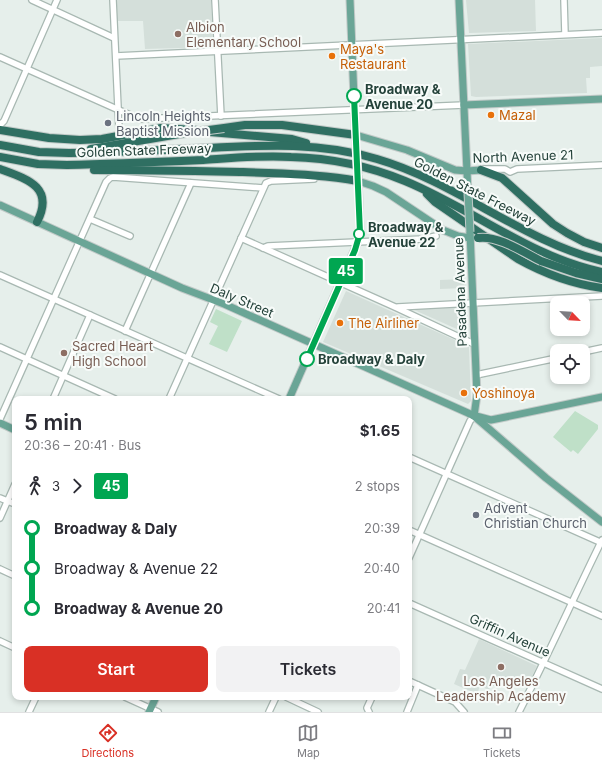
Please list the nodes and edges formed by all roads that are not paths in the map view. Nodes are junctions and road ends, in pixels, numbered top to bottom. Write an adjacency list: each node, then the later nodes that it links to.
1 (32, 0): 8 (street)
2 (57, 0): 8 (street)
3 (113, 0): 11 (street)
4 (215, 0): 14 (street)
5 (350, 0): 13 (main road)
6 (459, 0): 12 (main road, Pasadena Avenue)
7 (564, 0): 10 (street)
8 (53, 10): 11 (street); 17 (street)
9 (602, 33): 10 (street)
10 (565, 34): 12 (street)
11 (114, 38): 15 (street)
12 (461, 39): 13 (street); 19 (main road, Pasadena Avenue)
13 (352, 44): 14 (street); 21 (main road)
14 (217, 51): 15 (street); 22 (street)
15 (116, 56): 20 (street)
16 (0, 57): 17 (street)
17 (27, 69): 20 (street); 23 (street)
18 (602, 99): 19 (main road)
19 (464, 105): 21 (street); 34 (main road, Pasadena Avenue)
20 (118, 110): 22 (street); 24 (street)
21 (355, 110): 22 (street); 25 (main road)
22 (221, 116)
23 (0, 127): 27 (highway)
24 (119, 129)
25 (356, 135): 28 (highway, bridge); 34 (main road, North Avenue 21); 36 (main road, bridge)
26 (0, 145): 28 (highway, Golden State Freeway)
27 (318, 147): 28 (highway, Golden State Freeway); 51 (highway, Golden State Freeway)
28 (69, 153)
29 (0, 157): 30 (highway, Golden State Freeway)
30 (67, 165): 35 (highway); 39 (highway, Golden State Freeway)
31 (602, 165): 33 (street, North Avenue 21)
32 (0, 168): 42 (highway)
33 (481, 170): 34 (main road, North Avenue 21); 50 (highway)
34 (467, 171): 45 (main road, Pasadena Avenue, bridge)
35 (323, 176): 36 (highway); 38 (street)
36 (358, 178): 45 (main road); 48 (main road)
37 (191, 183): 38 (street); 41 (street); 55 (street)
38 (263, 188): 46 (street)
39 (423, 189): 54 (highway, Golden State Freeway); 59 (highway)
40 (0, 205): 42 (main road, Daly Street)
41 (90, 218): 43 (street); 47 (street)
42 (37, 222): 47 (main road, Daly Street)
43 (130, 236)
44 (436, 236): 48 (street)
45 (473, 236): 57 (highway, bridge); 63 (main road, Pasadena Avenue)
46 (241, 238): 49 (street); 62 (street)
47 (80, 242): 55 (main road, Daly Street); 61 (street)
48 (358, 242): 49 (street); 58 (main road)
49 (263, 248): 58 (street)
50 (602, 248)
51 (564, 249): 52 (highway); 53 (highway, Golden State Freeway)
52 (602, 256)
53 (602, 261)
54 (602, 272)
55 (151, 274): 62 (main road, Daly Street); 66 (street)
56 (0, 275): 61 (street)
57 (602, 279)
58 (340, 283): 64 (street); 67 (main road)
59 (602, 288)
60 (602, 296): 63 (street)
61 (54, 298): 65 (street); 73 (street)
62 (213, 300): 67 (main road, Daly Street); 72 (street)
63 (472, 303): 64 (street); 68 (main road, Pasadena Avenue)
64 (396, 307): 68 (street)
65 (90, 315): 66 (street); 75 (street)
66 (126, 331): 72 (street)
67 (313, 344): 81 (main road); 83 (main road, Daly Street)
68 (474, 344): 76 (main road, Pasadena Avenue)
69 (0, 347): 73 (street)
70 (602, 348): 71 (street)
71 (590, 351)
72 (187, 358): 79 (street); 80 (street)
73 (27, 359): 75 (street); 84 (street)
74 (550, 359): 76 (street)
75 (63, 375): 77 (street); 78 (street)
76 (476, 375): 83 (main road, Pasadena Avenue)
77 (53, 396)
78 (108, 396)
79 (170, 396)
80 (272, 396)
81 (290, 396)
82 (602, 397): 83 (main road)
83 (474, 416): 88 (street); 94 (main road)
84 (0, 419)
85 (0, 423): 86 (main road)
86 (12, 429)
87 (412, 458): 88 (street)
88 (447, 474): 96 (street); 97 (street)
89 (12, 491): 91 (street)
90 (0, 498): 91 (street)
91 (8, 501): 92 (street); 93 (street)
92 (12, 503)
93 (0, 518)
94 (602, 522)
95 (412, 531): 96 (street)
96 (420, 534): 98 (street); 101 (street)
97 (602, 542): 101 (street)
98 (412, 551)
99 (0, 569): 100 (street)
100 (12, 575)
101 (571, 603): 103 (street); 106 (street)
102 (412, 604): 106 (street, Griffin Avenue)
103 (602, 616)
104 (0, 641): 105 (street)
105 (12, 647)
106 (544, 662): 109 (street, Griffin Avenue); 127 (street)
107 (412, 682): 108 (street)
108 (418, 685): 116 (street); 126 (street)
109 (602, 689)
110 (35, 700): 120 (street)
111 (131, 700): 119 (street)
112 (155, 700): 119 (main road)
113 (275, 700): 122 (street)
114 (291, 700): 118 (street)
115 (371, 700): 124 (street)
116 (412, 700)
117 (412, 700): 125 (street)
118 (305, 709): 123 (street)
119 (150, 710): 121 (street)
120 (29, 712)
121 (158, 712)
122 (269, 712)
123 (318, 712)
124 (369, 712)
125 (407, 712)
126 (464, 712)
127 (519, 712)

